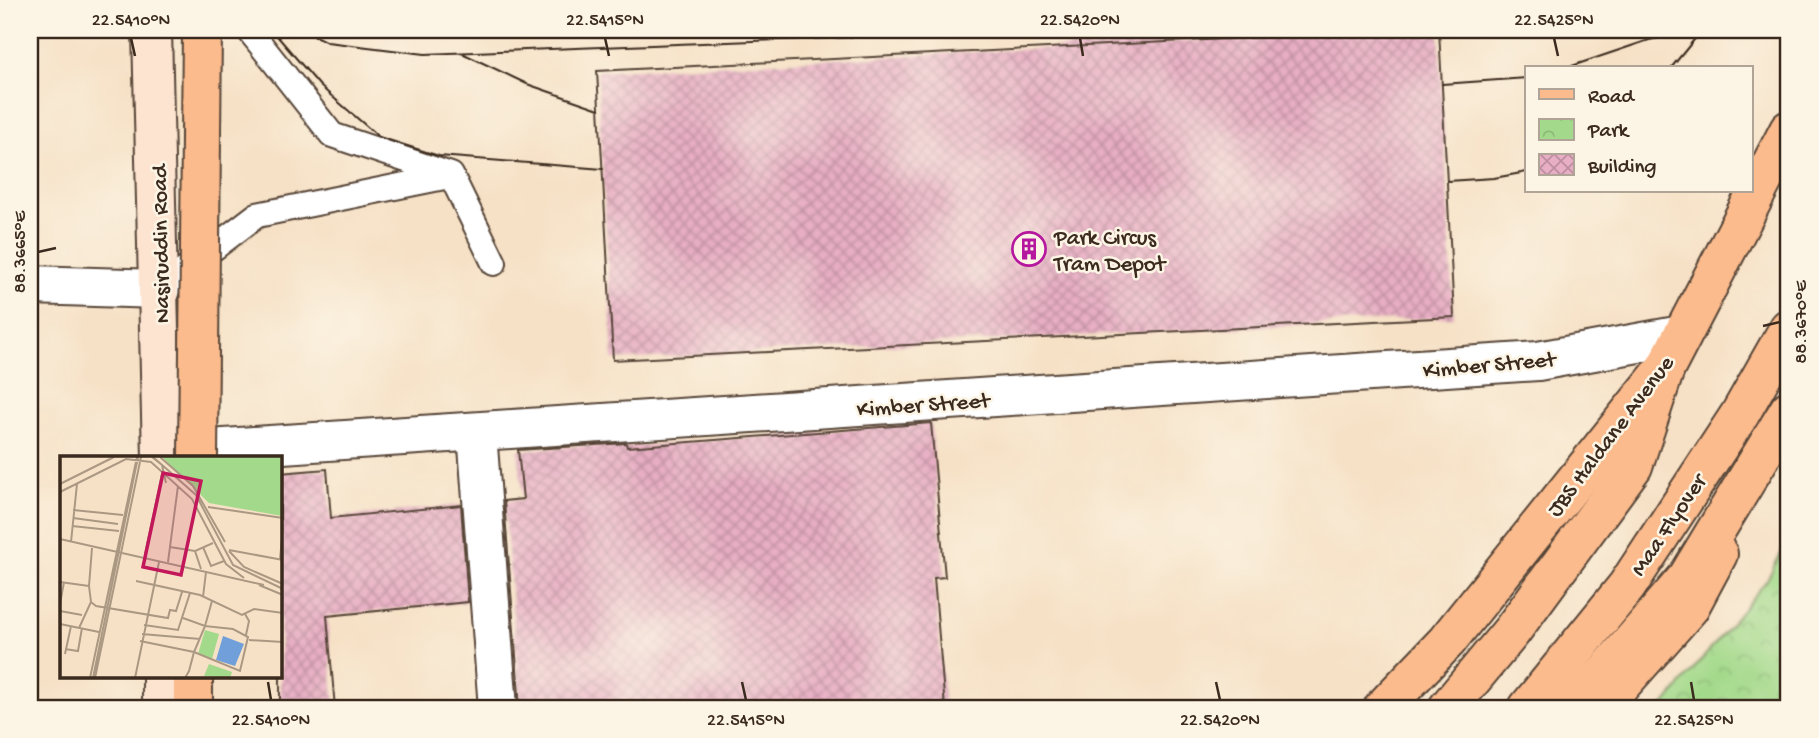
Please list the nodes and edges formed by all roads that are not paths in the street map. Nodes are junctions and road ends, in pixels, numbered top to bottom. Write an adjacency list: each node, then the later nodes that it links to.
1 (152, 30): 8 (main road, Nasiruddin Road)
2 (202, 30): 15 (main road, bridge)
3 (249, 30): 5 (lane)
4 (1789, 130): 10 (main road, JBS Haldane Avenue)
5 (451, 175): 6 (lane); 8 (lane)
6 (494, 263)
7 (30, 285): 8 (street)
8 (160, 289): 15 (main road, Nasiruddin Road)
9 (1789, 328): 23 (main road, Maa Flyover)
10 (1682, 335): 11 (main road, JBS Haldane Avenue); 14 (street, Kimber Street)
11 (1665, 369): 21 (main road, JBS Haldane Avenue); 22 (main road)
12 (1789, 410): 24 (main road)
13 (1789, 427): 25 (main road)
14 (477, 433): 15 (street, Kimber Street); 20 (street)
15 (174, 456)
16 (162, 678): 18 (main road)
17 (193, 678): 19 (main road)
18 (162, 708)
19 (192, 708)
20 (498, 708)
21 (1383, 708)
22 (1448, 708)
23 (1528, 708)
24 (1575, 708)
25 (1600, 708)

